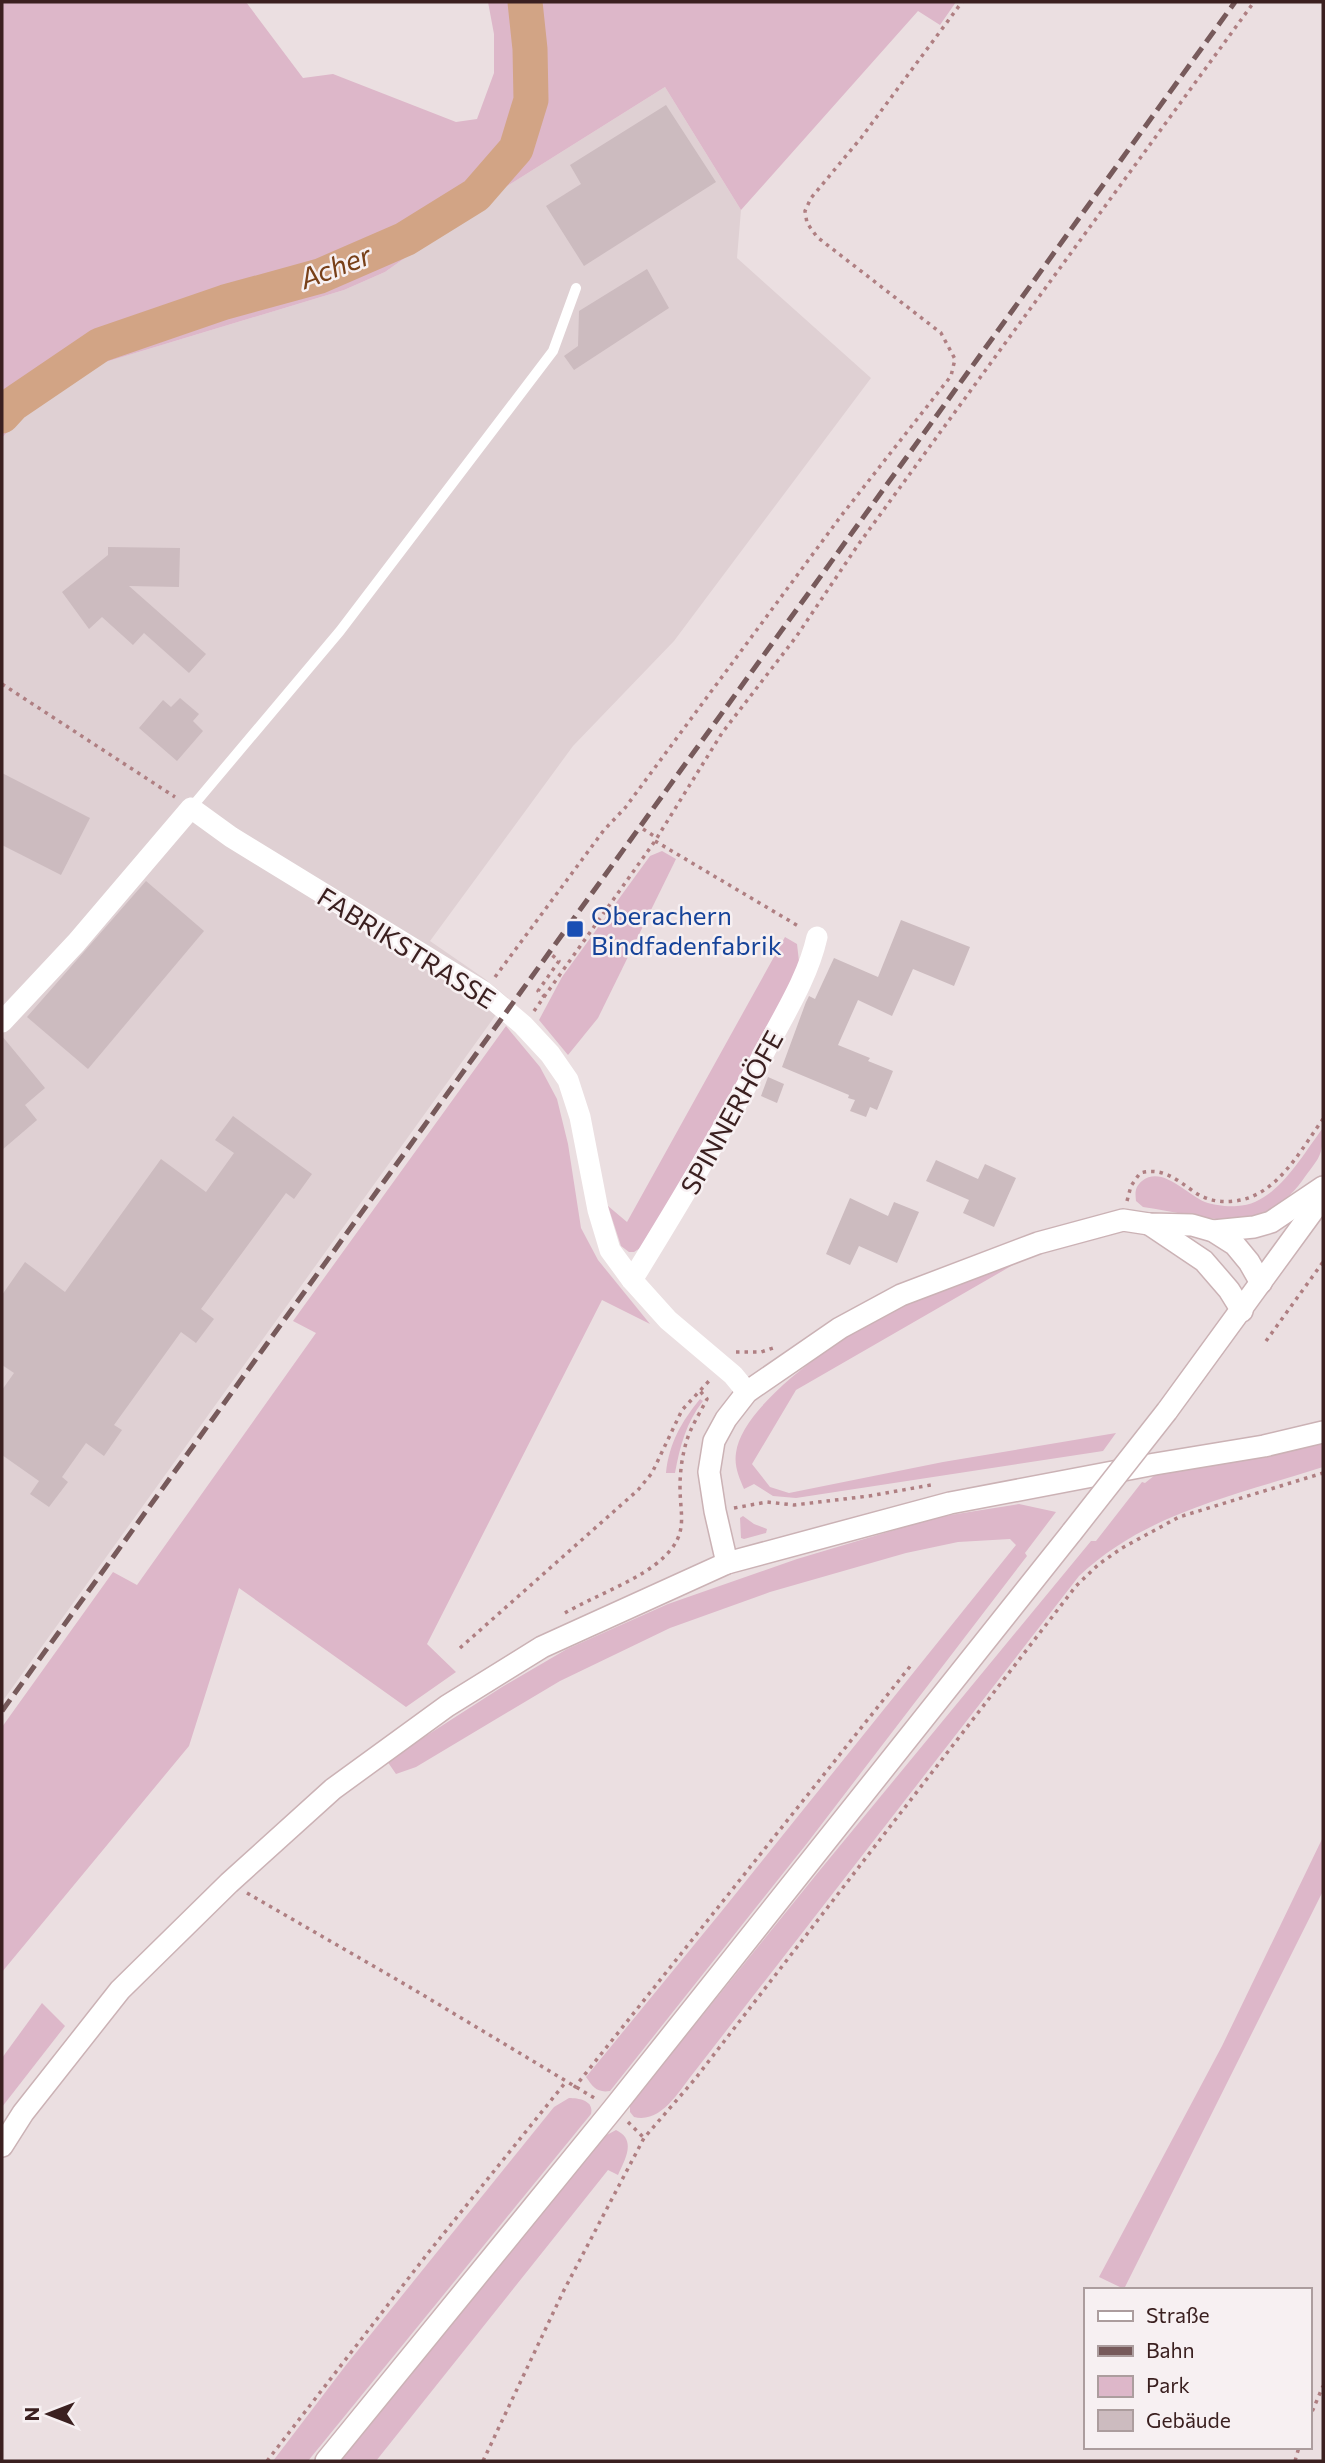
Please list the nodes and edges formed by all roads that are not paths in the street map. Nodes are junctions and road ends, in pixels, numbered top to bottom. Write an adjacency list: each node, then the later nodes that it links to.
1 (576, 288): 2 (lane)
2 (191, 808): 4 (street); 9 (street, FABRIKSTRASSE)
3 (817, 937): 9 (street, SPINNERHÖFE)
4 (2, 1022)
5 (1323, 1187): 8 (street)
6 (1323, 1196): 10 (street)
7 (1149, 1224): 8 (street); 11 (street); 12 (street)
8 (1213, 1231): 10 (street)
9 (632, 1280): 12 (street, FABRIKSTRASSE)
10 (1261, 1283): 11 (street)
11 (1242, 1311): 16 (street, bridge)
12 (747, 1392): 14 (street)
13 (1323, 1433): 14 (street)
14 (727, 1563): 15 (street)
15 (2, 2146)
16 (326, 2461)

